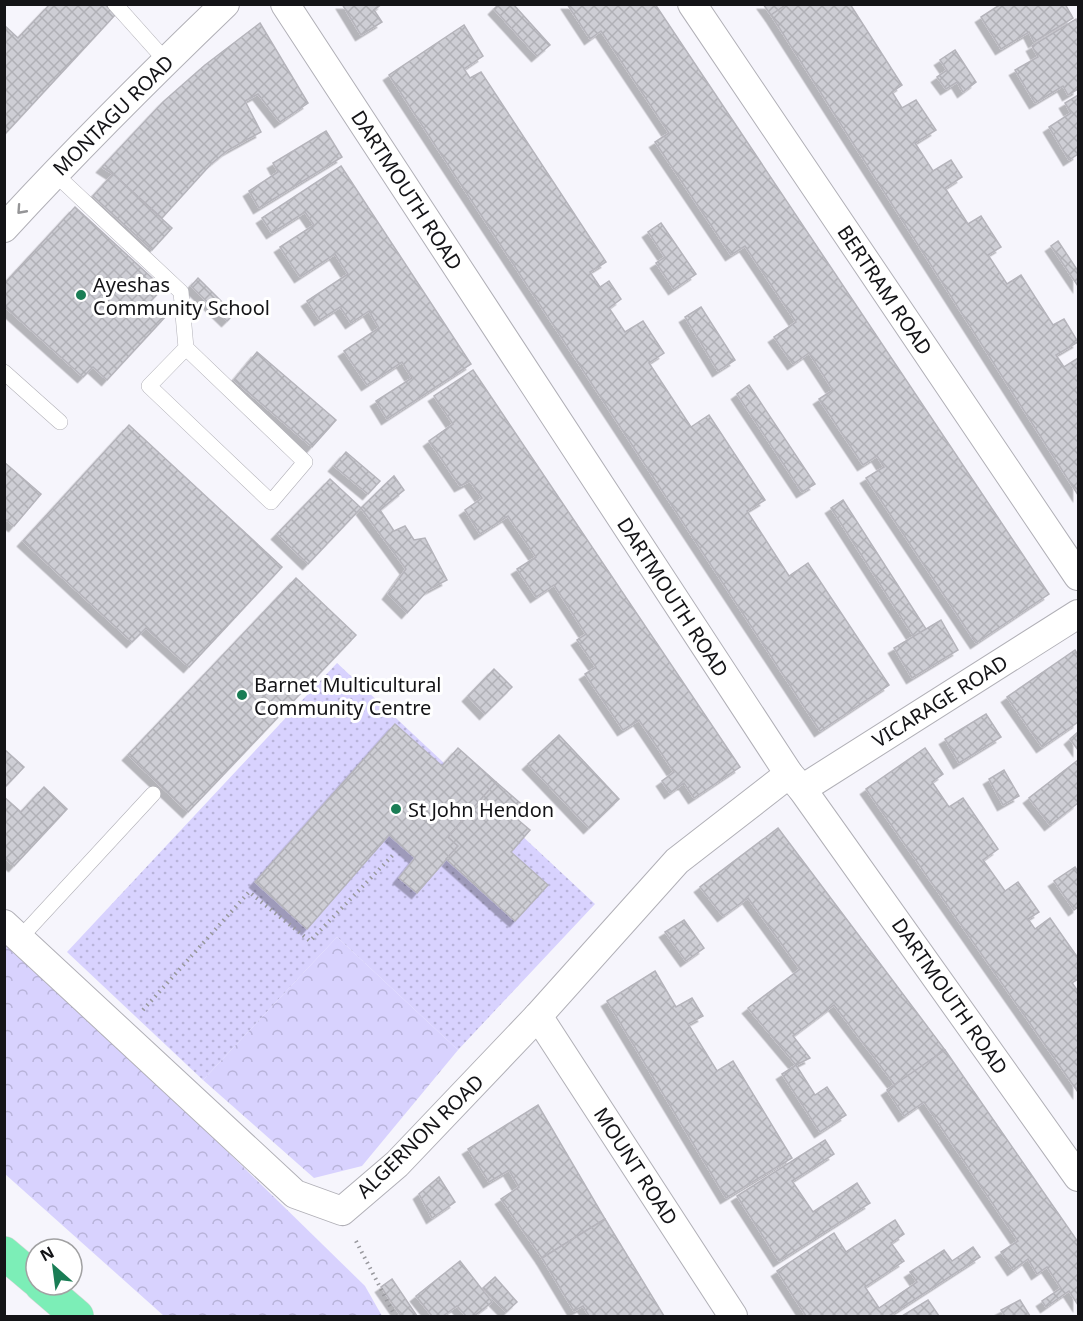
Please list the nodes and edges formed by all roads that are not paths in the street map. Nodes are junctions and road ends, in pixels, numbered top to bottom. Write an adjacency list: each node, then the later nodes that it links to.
1 (115, 4): 5 (lane)
2 (225, 4): 5 (street, MONTAGU ROAD)
3 (285, 4): 13 (street, DARTMOUTH ROAD)
4 (692, 4): 11 (street, BERTRAM ROAD)
5 (166, 61): 6 (street, MONTAGU ROAD)
6 (54, 173): 7 (street, MONTAGU ROAD, one-way to 7); 8 (lane)
7 (4, 228)
8 (186, 348): 8 (lane)
9 (4, 372): 10 (lane)
10 (60, 422)
11 (1078, 576)
12 (1078, 614): 13 (street, VICARAGE ROAD)
13 (795, 781): 16 (street, ALGERNON ROAD); 17 (street, DARTMOUTH ROAD)
14 (153, 794): 15 (lane)
15 (12, 931): 16 (street, ALGERNON ROAD)
16 (538, 1017): 22 (street, MOUNT ROAD)
17 (1078, 1177)
18 (4, 1253): 19 (highway)
19 (24, 1270)
20 (54, 1297): 21 (highway)
21 (77, 1317)
22 (733, 1317)

